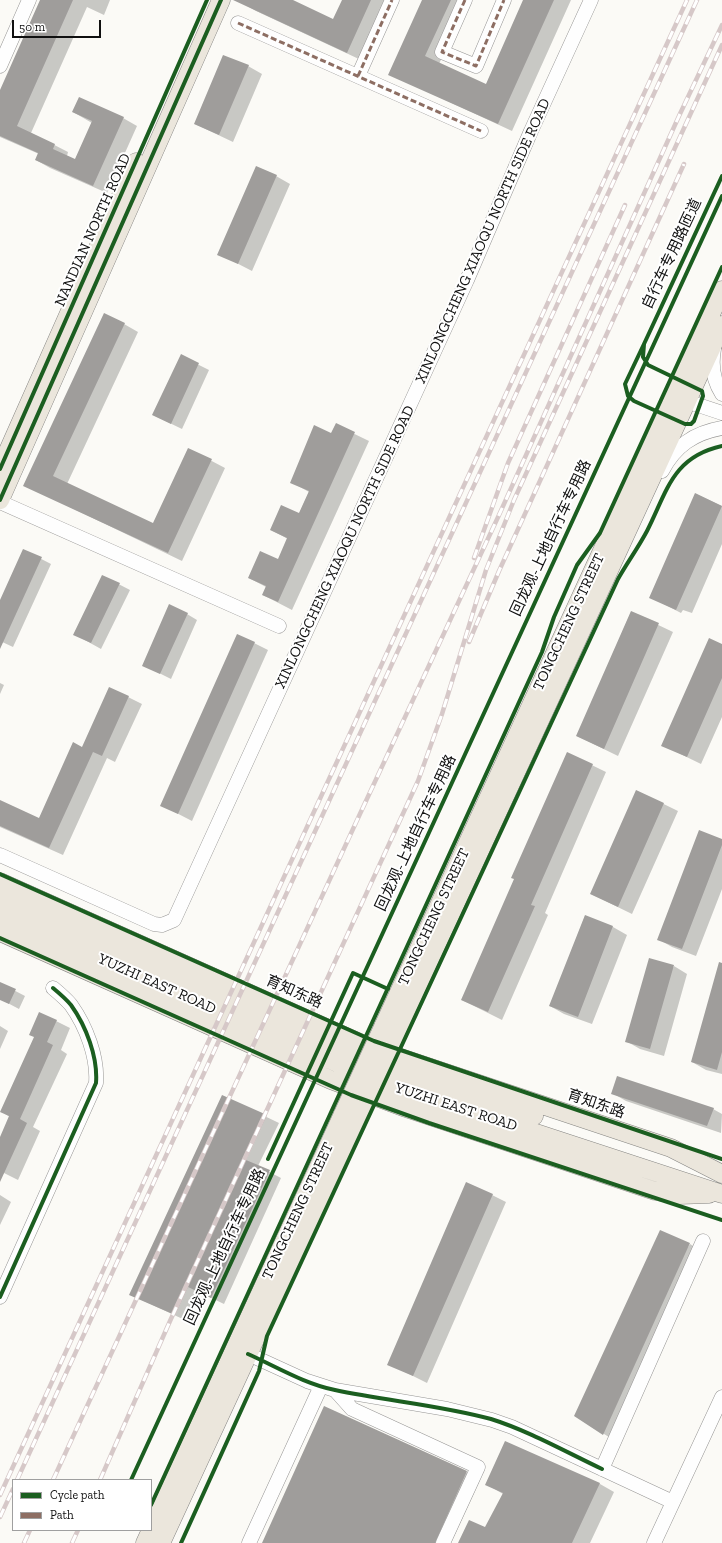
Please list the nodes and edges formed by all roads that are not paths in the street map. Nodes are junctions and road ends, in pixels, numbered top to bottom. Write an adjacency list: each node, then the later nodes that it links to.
1 (29, 0): 9 (street)
2 (207, 0): 18 (main road, NANDIAN NORTH ROAD)
3 (221, 0): 19 (main road, NANDIAN NORTH ROAD)
4 (392, 0): 10 (street)
5 (465, 0): 6 (street)
6 (504, 0)
7 (591, 0): 22 (street, XINLONGCHENG XIAOQU NORTH SIDE ROAD)
8 (238, 23): 10 (street)
9 (0, 66)
10 (358, 76): 11 (street)
11 (481, 131)
12 (722, 290): 15 (main road, TONGCHENG STREET)
13 (722, 325): 14 (street); 15 (main road, TONGCHENG STREET)
14 (722, 394)
15 (680, 399): 16 (street); 20 (main road, TONGCHENG STREET); 28 (main road, TONGCHENG STREET)
16 (722, 413)
17 (722, 428): 20 (street)
18 (0, 469)
19 (0, 501): 21 (street)
20 (609, 570): 28 (main road, TONGCHENG STREET)
21 (279, 626)
22 (0, 855)
23 (0, 882): 30 (main road)
24 (0, 898): 30 (main road, YUZHI EAST ROAD)
25 (0, 914): 31 (main road, YUZHI EAST ROAD)
26 (0, 932): 31 (main road)
27 (53, 988): 33 (street)
28 (390, 1030): 29 (main road, TONGCHENG STREET, bridge)
29 (349, 1118): 34 (main road, TONGCHENG STREET); 40 (main road, TONGCHENG STREET)
30 (722, 1175)
31 (722, 1195)
32 (704, 1241): 38 (street)
33 (0, 1297)
34 (248, 1354): 35 (street); 43 (main road, TONGCHENG STREET)
35 (321, 1386): 36 (street); 44 (street)
36 (335, 1390): 38 (street); 45 (street)
37 (722, 1397): 39 (street)
38 (602, 1469): 39 (street)
39 (673, 1502): 46 (street)
40 (152, 1530)
41 (152, 1531): 42 (main road, TONGCHENG STREET)
42 (146, 1543)
43 (161, 1543)
44 (249, 1543)
45 (443, 1543)
46 (654, 1543)

